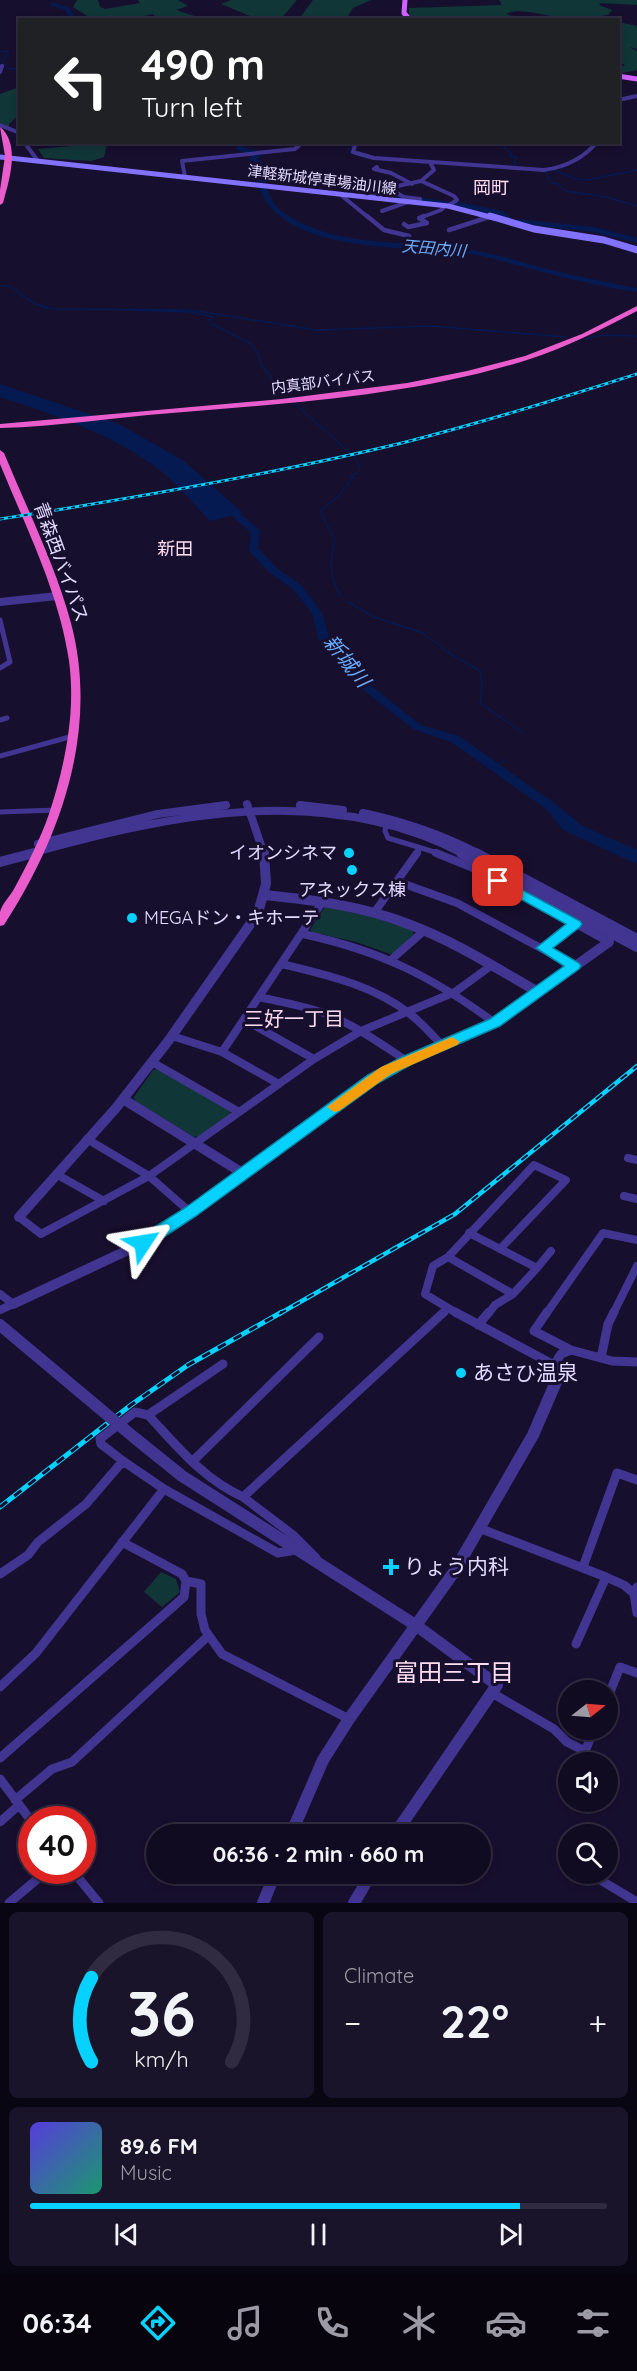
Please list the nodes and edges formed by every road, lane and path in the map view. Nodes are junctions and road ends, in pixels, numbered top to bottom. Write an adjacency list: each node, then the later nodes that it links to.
1 (405, 0): 2 (main road)
2 (408, 18)
3 (2, 66): 4 (street)
4 (0, 72)
5 (620, 76): 6 (main road)
6 (637, 79)
7 (637, 96): 8 (street)
8 (620, 100)
9 (0, 127): 10 (street); 16 (highway)
10 (18, 132)
11 (26, 144): 17 (street)
12 (301, 144): 20 (street)
13 (355, 144): 18 (street)
14 (595, 144): 18 (street)
15 (0, 157): 16 (main road, 津軽新城停車場油川線)
16 (10, 158): 17 (main road, 津軽新城停車場油川線); 28 (highway)
17 (38, 158): 20 (main road, 津軽新城停車場油川線)
18 (431, 164): 21 (street)
19 (377, 167): 22 (street)
20 (185, 177): 24 (main road, 津軽新城停車場油川線)
21 (421, 181): 22 (street); 29 (street)
22 (412, 184): 23 (street)
23 (386, 189): 25 (street); 26 (street)
24 (346, 194): 25 (main road, 津軽新城停車場油川線); 34 (street)
25 (369, 197): 27 (main road, 津軽新城停車場油川線)
26 (420, 199)
27 (408, 202): 29 (main road, 津軽新城停車場油川線); 30 (street)
28 (0, 203)
29 (450, 205): 31 (main road, 津軽新城停車場油川線); 32 (street)
30 (382, 211)
31 (493, 216): 33 (street); 35 (main road, 津軽新城停車場油川線)
32 (404, 224)
33 (449, 230)
34 (414, 247)
35 (637, 250)
36 (637, 308): 37 (highway, 内真部バイパス)
37 (0, 426)
38 (0, 453): 39 (highway, 青森西バイパス)
39 (57, 596): 40 (street); 46 (highway, 青森西バイパス)
40 (0, 602)
41 (0, 620): 42 (street)
42 (2, 638): 44 (street)
43 (0, 657): 44 (street)
44 (8, 657): 45 (street)
45 (0, 668)
46 (73, 736): 47 (street); 49 (highway, 青森西バイパス)
47 (0, 756)
48 (247, 807): 51 (street); 52 (street); 57 (street); 58 (street)
49 (57, 810): 50 (street); 52 (highway, 青森西バイパス)
50 (0, 812)
51 (386, 825): 53 (street); 57 (street)
52 (41, 847): 54 (street); 55 (street); 61 (highway, 青森西バイパス)
53 (420, 848): 56 (street); 62 (street)
54 (0, 856)
55 (0, 862)
56 (396, 881): 60 (street); 68 (street)
57 (529, 885): 65 (street); 67 (street)
58 (266, 895): 59 (street); 80 (street)
59 (323, 901): 60 (street); 64 (street)
60 (374, 913): 63 (street)
61 (0, 922)
62 (576, 924): 66 (street); 68 (street)
63 (425, 930): 69 (street); 71 (street)
64 (303, 934): 69 (street); 70 (street)
65 (637, 939)
66 (609, 942): 72 (street)
67 (637, 947)
68 (543, 948): 72 (street)
69 (393, 958): 73 (street)
70 (282, 964): 75 (street); 76 (street)
71 (492, 965): 73 (street); 74 (street)
72 (574, 966): 74 (street)
73 (455, 992): 76 (street); 78 (street)
74 (538, 992): 78 (street)
75 (260, 998): 77 (street); 79 (street)
76 (407, 1011): 79 (street); 81 (street)
77 (245, 1020): 82 (street); 83 (street)
78 (495, 1023): 81 (street)
79 (361, 1031): 83 (street); 84 (street)
80 (172, 1036): 82 (street); 85 (street)
81 (443, 1046): 84 (street)
82 (222, 1052): 86 (street)
83 (314, 1059): 86 (street)
84 (407, 1061): 94 (street)
85 (152, 1062): 87 (street); 88 (street)
86 (279, 1084): 88 (street)
87 (123, 1099): 89 (street); 90 (street)
88 (239, 1112): 90 (street)
89 (87, 1139): 93 (street); 95 (street)
90 (195, 1144): 94 (street); 95 (street)
91 (627, 1158): 92 (street)
92 (637, 1160)
93 (56, 1174): 98 (street); 100 (street)
94 (244, 1174): 99 (street)
95 (149, 1176): 98 (street); 99 (street)
96 (624, 1196): 97 (street)
97 (637, 1198)
98 (104, 1202): 100 (street)
99 (190, 1212): 110 (street)
100 (19, 1216)
101 (469, 1233): 103 (street); 103 (street); 105 (street)
102 (637, 1240): 116 (street)
103 (500, 1249): 107 (street)
104 (551, 1251): 107 (street)
105 (448, 1257): 109 (street); 111 (street)
106 (637, 1266): 117 (street)
107 (537, 1268): 109 (street)
108 (0, 1294): 110 (street)
109 (513, 1294): 114 (street)
110 (13, 1304): 112 (street)
111 (448, 1308): 114 (street); 126 (street)
112 (0, 1310)
113 (0, 1325): 129 (street, bridge)
114 (478, 1325): 120 (street)
115 (319, 1338): 123 (street)
116 (572, 1350): 117 (street); 120 (street)
117 (601, 1358): 118 (street)
118 (637, 1362)
119 (223, 1364): 121 (street)
120 (555, 1365): 127 (street)
121 (148, 1415): 122 (street); 123 (street)
122 (123, 1461): 125 (street); 132 (street)
123 (193, 1461): 126 (street)
124 (637, 1480): 131 (street)
125 (164, 1489): 128 (street); 129 (street)
126 (243, 1497): 130 (street)
127 (479, 1528): 131 (street); 137 (street)
128 (122, 1542): 134 (street); 142 (street)
129 (297, 1550): 130 (street)
130 (316, 1561): 137 (street)
131 (583, 1567): 133 (street)
132 (0, 1574)
133 (606, 1577): 135 (street); 139 (street)
134 (186, 1581): 138 (street); 148 (street)
135 (636, 1592): 136 (street)
136 (637, 1613)
137 (417, 1626): 143 (street); 144 (street)
138 (206, 1638): 144 (street); 150 (street)
139 (576, 1644)
140 (637, 1673): 141 (street)
141 (615, 1680)
142 (0, 1687)
143 (492, 1693): 145 (street); 154 (street)
144 (349, 1719): 153 (street)
145 (558, 1733)
146 (565, 1740): 147 (street)
147 (590, 1740)
148 (0, 1758)
149 (0, 1779): 150 (street)
150 (16, 1803): 151 (street); 152 (street)
151 (19, 1806)
152 (0, 1821)
153 (295, 1824)
154 (402, 1824)
155 (31, 1884): 161 (street)
156 (83, 1884): 162 (street)
157 (271, 1884): 163 (street)
158 (364, 1884): 164 (street)
159 (607, 1884): 160 (street)
160 (637, 1902)
161 (9, 1903)
162 (99, 1903)
163 (263, 1903)
164 (354, 1903)

